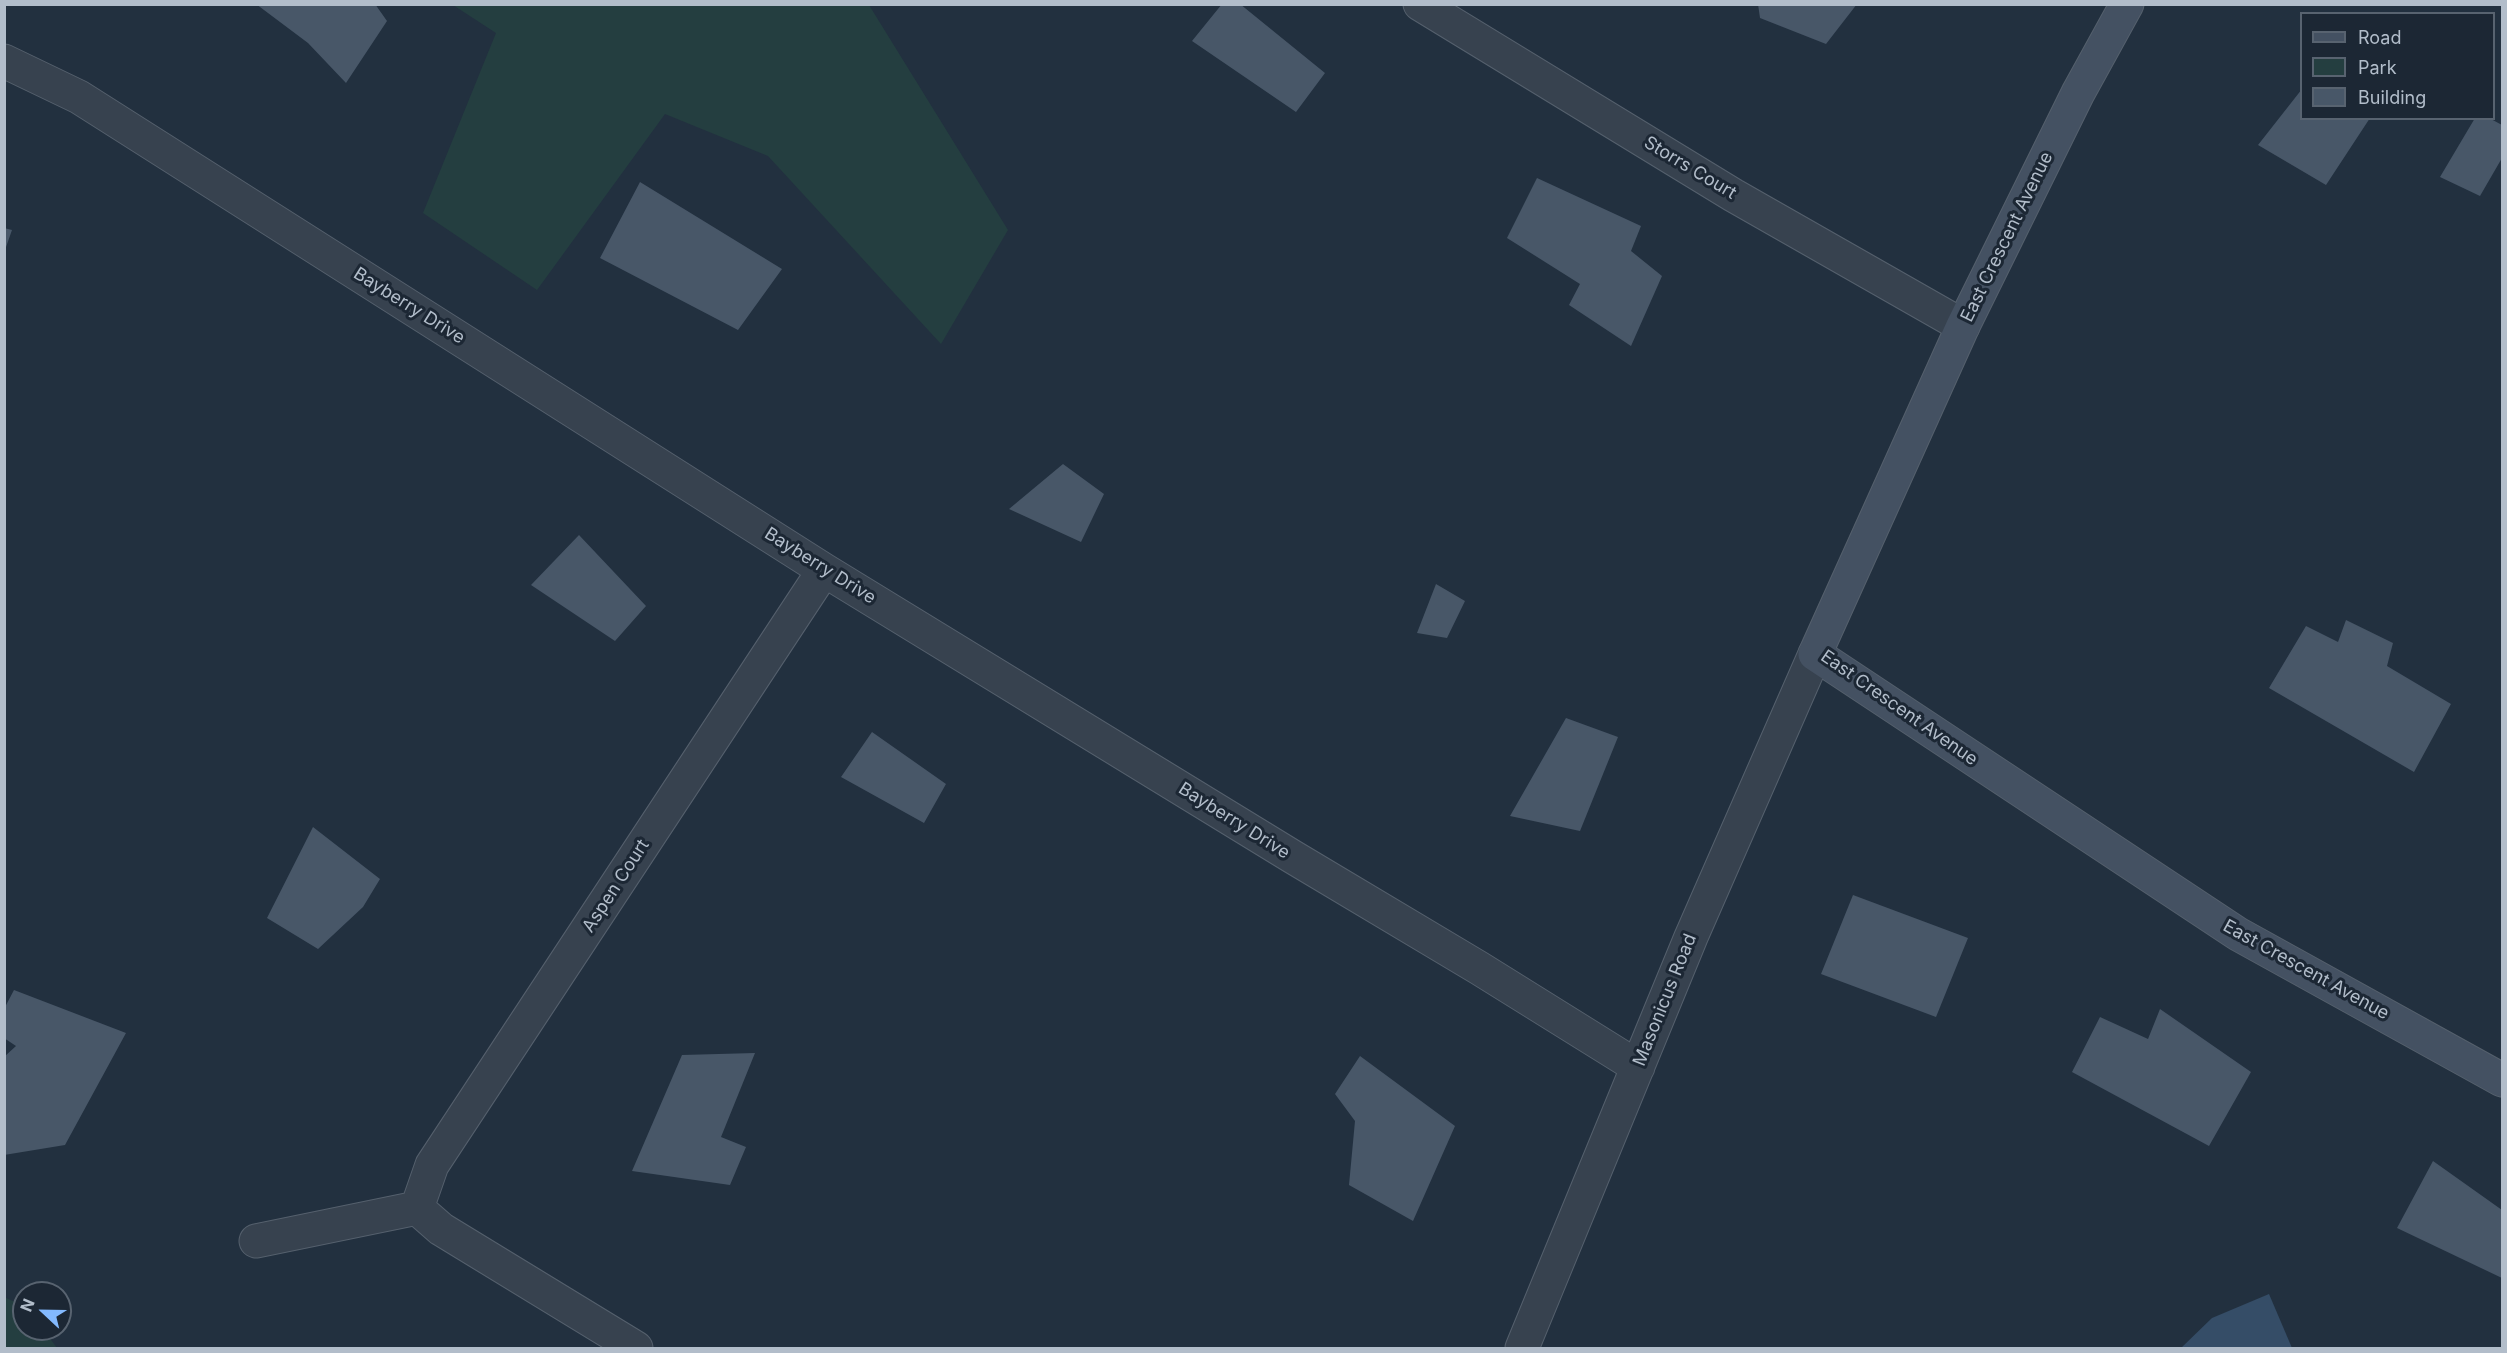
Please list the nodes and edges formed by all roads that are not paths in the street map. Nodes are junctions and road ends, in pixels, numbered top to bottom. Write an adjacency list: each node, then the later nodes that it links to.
1 (1420, 4): 4 (street, Storrs Court)
2 (2127, 4): 4 (street, East Crescent Avenue)
3 (4, 61): 5 (street, Bayberry Drive)
4 (1963, 326): 6 (street, East Crescent Avenue)
5 (824, 570): 7 (street, Bayberry Drive); 9 (street, Aspen Court)
6 (1815, 654): 7 (street, Masonicus Road); 8 (street, East Crescent Avenue)
7 (1638, 1067): 12 (street, Masonicus Road)
8 (2502, 1080)
9 (417, 1208): 10 (street); 11 (street)
10 (256, 1241)
11 (636, 1348)
12 (1522, 1348)

